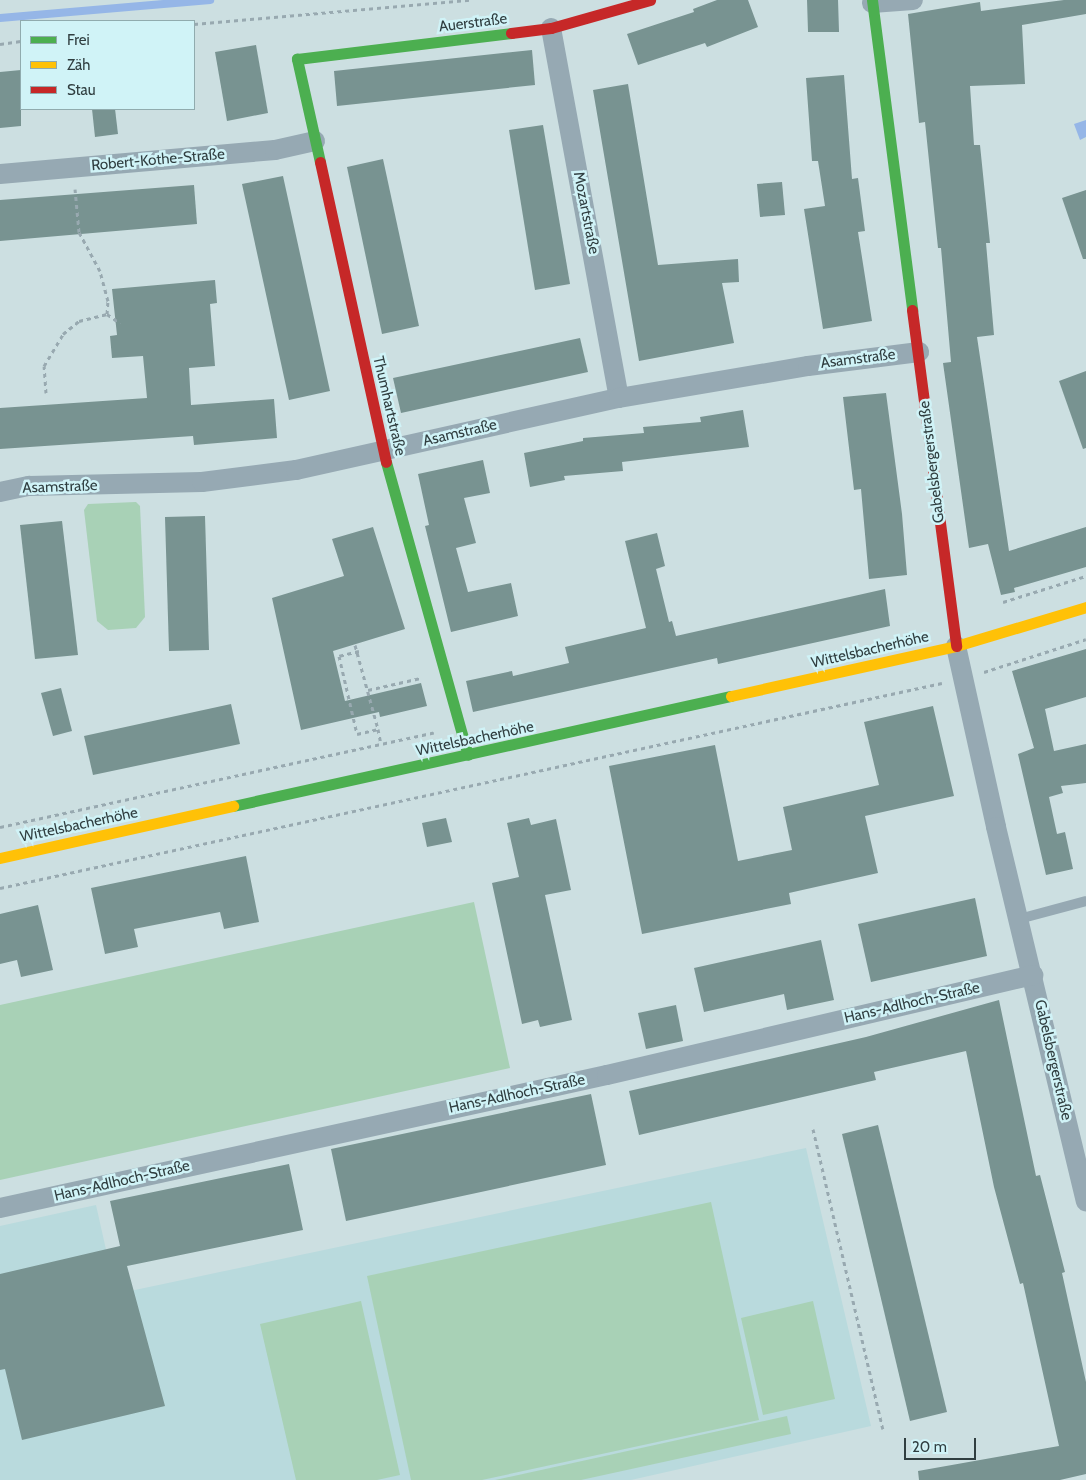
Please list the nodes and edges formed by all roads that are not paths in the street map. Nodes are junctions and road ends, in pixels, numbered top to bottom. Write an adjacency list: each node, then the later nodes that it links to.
1 (650, 0): 4 (street, Auerstraße)
2 (913, 0): 3 (street)
3 (872, 1): 8 (street, Gabelsbergerstraße)
4 (551, 28): 5 (street, Auerstraße); 9 (street, Mozartstraße)
5 (296, 59): 6 (street, Thumhartstraße)
6 (315, 141): 7 (street, Robert-Kothe-Straße); 10 (street, Thumhartstraße)
7 (0, 174)
8 (918, 352): 9 (street, Asamstraße); 13 (street, Gabelsbergerstraße)
9 (619, 398): 10 (street, Asamstraße)
10 (383, 451): 11 (street, Asamstraße); 14 (street, Thumhartstraße)
11 (0, 492)
12 (1086, 607): 13 (street, Wittelsbacherhöhe)
13 (956, 646): 14 (street, Wittelsbacherhöhe); 17 (street, Gabelsbergerstraße)
14 (468, 756): 15 (street, Wittelsbacherhöhe)
15 (0, 858)
16 (1086, 901): 17 (lane)
17 (1019, 919): 18 (street, Gabelsbergerstraße)
18 (1033, 975): 19 (street, Gabelsbergerstraße); 20 (street, Hans-Adlhoch-Straße)
19 (1086, 1201)
20 (0, 1208)

